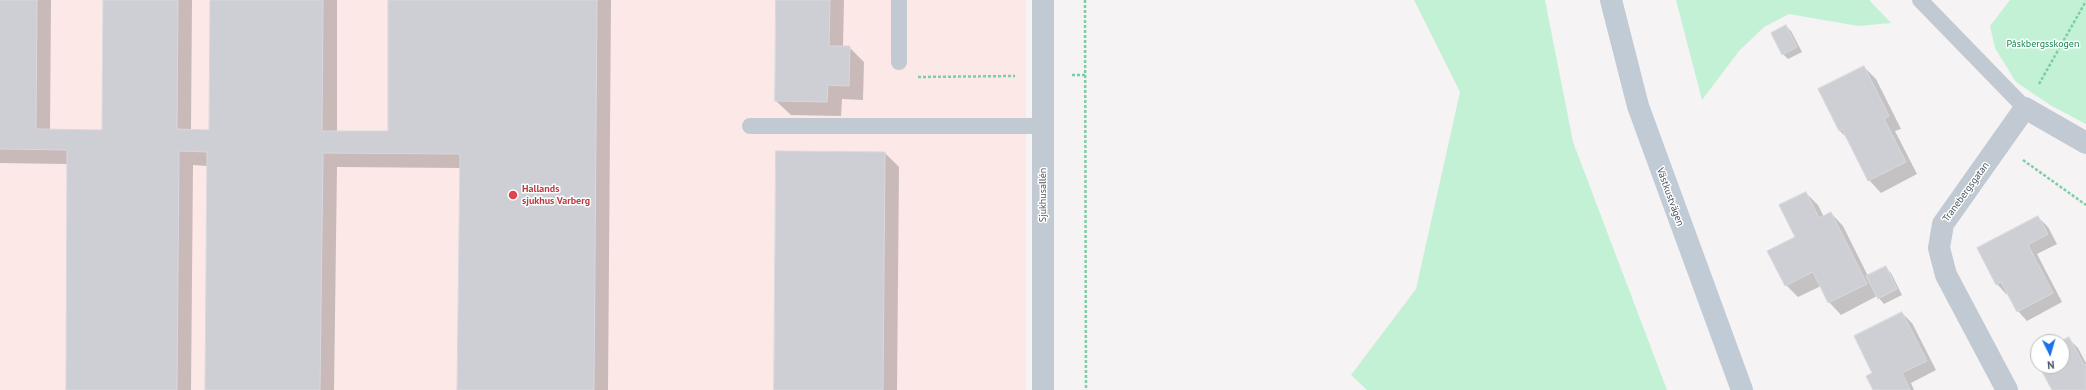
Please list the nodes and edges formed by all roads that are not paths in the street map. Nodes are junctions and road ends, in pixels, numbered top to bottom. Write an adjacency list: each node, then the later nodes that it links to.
1 (899, 0): 5 (lane)
2 (1043, 0): 8 (street, Sjukhusallén)
3 (1611, 0): 11 (street, Västkustvägen)
4 (1920, 0): 6 (lane)
5 (898, 62)
6 (2026, 108): 9 (street); 12 (street, Tranebergsgatan)
7 (750, 126): 8 (lane)
8 (1043, 126): 10 (street, Sjukhusallén)
9 (2086, 143)
10 (1043, 390)
11 (1742, 390)
12 (2007, 390)

